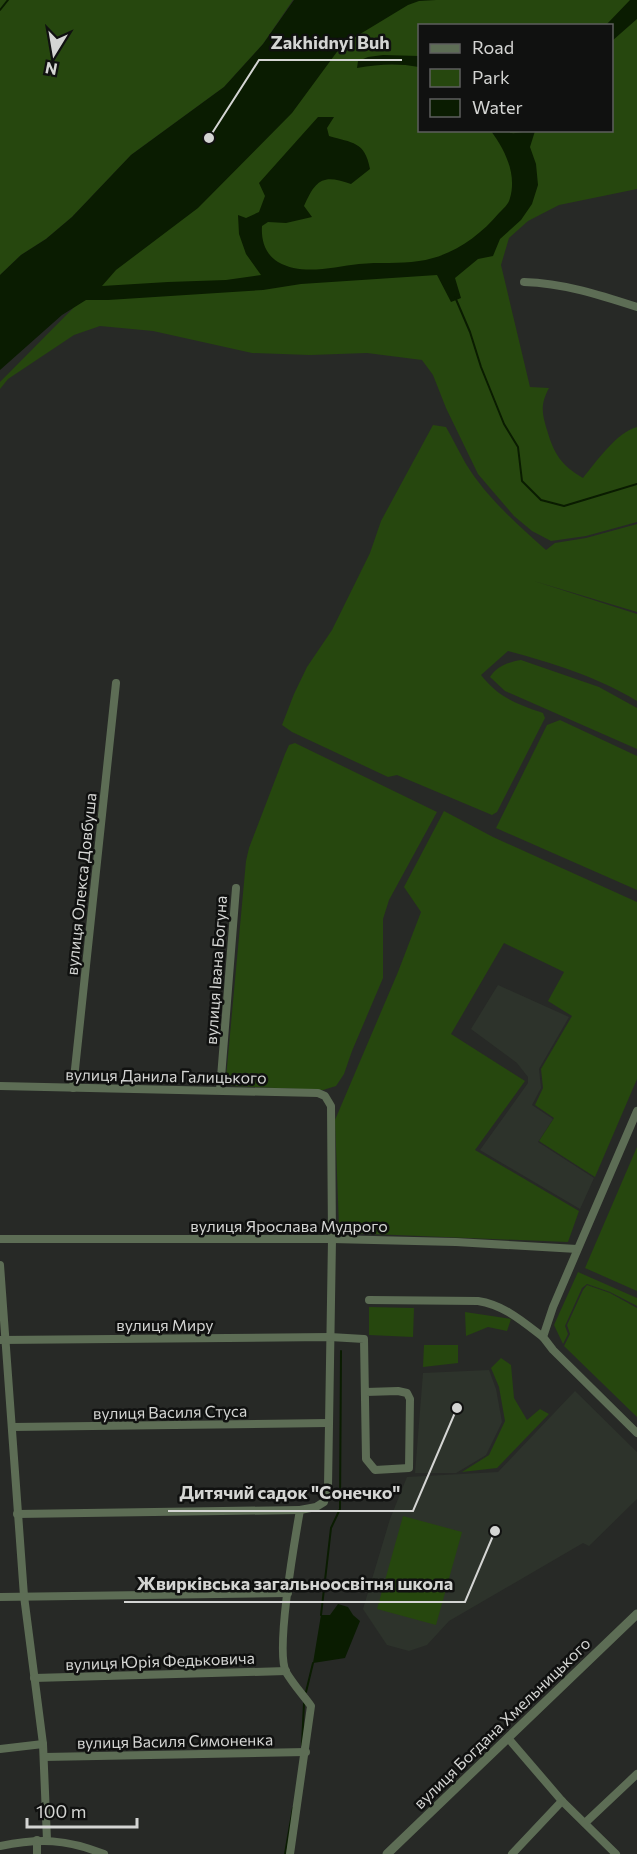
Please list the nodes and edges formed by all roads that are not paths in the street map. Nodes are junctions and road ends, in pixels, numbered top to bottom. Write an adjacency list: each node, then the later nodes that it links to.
1 (524, 282): 2 (street)
2 (637, 307)
3 (116, 683): 6 (street, вулиця Олекса Довбуша)
4 (236, 888): 7 (street, вулиця Івана Богуна)
5 (0, 1086): 6 (street, вулиця Данила Галицького)
6 (74, 1088): 7 (street, вулиця Данила Галицького)
7 (220, 1090): 10 (street, вулиця Данила Галицького)
8 (637, 1111): 11 (street)
9 (0, 1239): 10 (street, вулиця Ярослава Мудрого)
10 (332, 1239): 11 (street, вулиця Ярослава Мудрого); 14 (street)
11 (577, 1249): 15 (street)
12 (0, 1265): 16 (street)
13 (369, 1300): 15 (street)
14 (330, 1337): 16 (street, вулиця Миру); 17 (street, вулиця Миру); 18 (street)
15 (543, 1337): 20 (street)
16 (3, 1340): 19 (street)
17 (366, 1392): 17 (street)
18 (328, 1423): 19 (street, вулиця Василя Стуса); 21 (street)
19 (12, 1427): 22 (street)
20 (637, 1433)
21 (300, 1510): 22 (street); 23 (street)
22 (17, 1514): 24 (street)
23 (288, 1593): 24 (street); 27 (street)
24 (24, 1596): 25 (street); 28 (street)
25 (0, 1597)
26 (637, 1614): 29 (street, вулиця Богдана Хмельницького)
27 (286, 1671): 28 (street, вулиця Юрія Федьковича); 32 (street)
28 (34, 1678): 30 (street)
29 (508, 1738): 35 (street); 43 (street, вулиця Богдана Хмельницького)
30 (43, 1744): 31 (street); 33 (street)
31 (0, 1749)
32 (306, 1752): 33 (street, вулиця Василя Симоненка); 42 (street)
33 (44, 1757): 38 (street)
34 (637, 1774): 36 (street)
35 (562, 1801): 36 (street); 44 (street)
36 (585, 1823): 45 (street)
37 (37, 1840): 38 (street); 39 (street); 40 (street)
38 (47, 1840): 41 (street)
39 (1, 1845)
40 (37, 1854)
41 (104, 1854)
42 (290, 1854)
43 (387, 1854)
44 (512, 1854)
45 (616, 1854)

